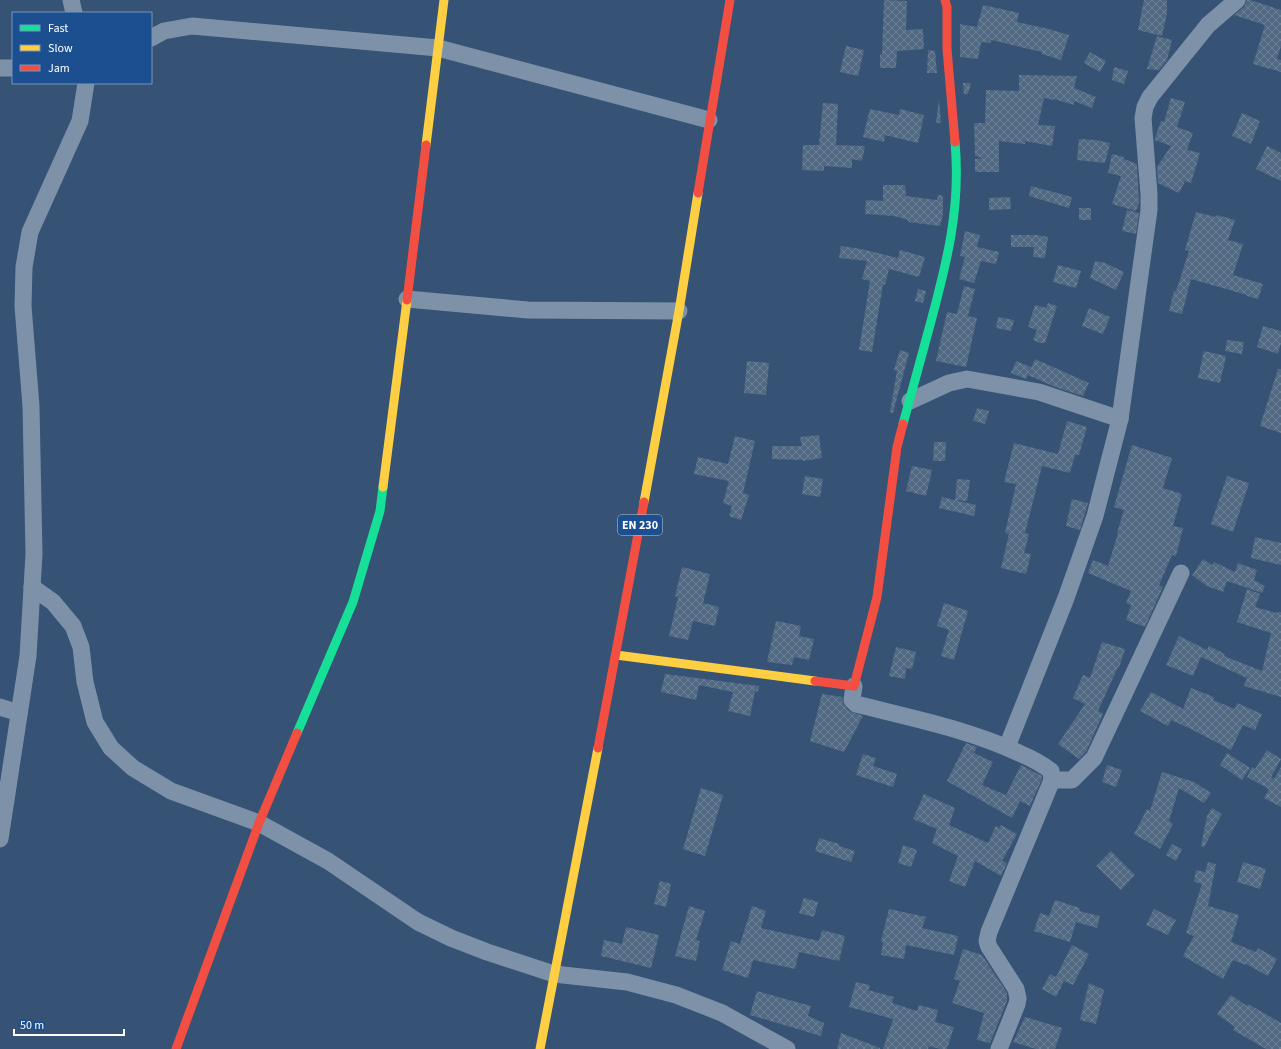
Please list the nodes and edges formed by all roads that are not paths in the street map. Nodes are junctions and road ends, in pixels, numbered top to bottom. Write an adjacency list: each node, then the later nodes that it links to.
1 (71, 0): 6 (street)
2 (444, 0): 8 (street)
3 (730, 0): 12 (street, EN 230)
4 (945, 0): 15 (street)
5 (1237, 0): 16 (street)
6 (74, 12)
7 (152, 37): 8 (street)
8 (438, 48): 12 (street); 13 (street)
9 (0, 68): 10 (street)
10 (12, 68)
11 (86, 84): 18 (street)
12 (709, 120): 14 (street, EN 230)
13 (407, 299): 14 (street); 25 (street)
14 (679, 311): 19 (street, EN 230)
15 (910, 401): 16 (street); 20 (street)
16 (1120, 419): 23 (street)
17 (1181, 573): 24 (street)
18 (32, 587): 22 (street); 25 (street)
19 (616, 655): 20 (street); 27 (street, EN 230)
20 (854, 686): 23 (street)
21 (0, 706): 22 (street)
22 (19, 713): 26 (street)
23 (1007, 747): 24 (street)
24 (1052, 780): 31 (street)
25 (259, 823): 27 (street); 28 (street)
26 (0, 839)
27 (554, 974): 29 (street, EN 230); 30 (street)
28 (176, 1049)
29 (540, 1049)
30 (787, 1049)
31 (999, 1049)

